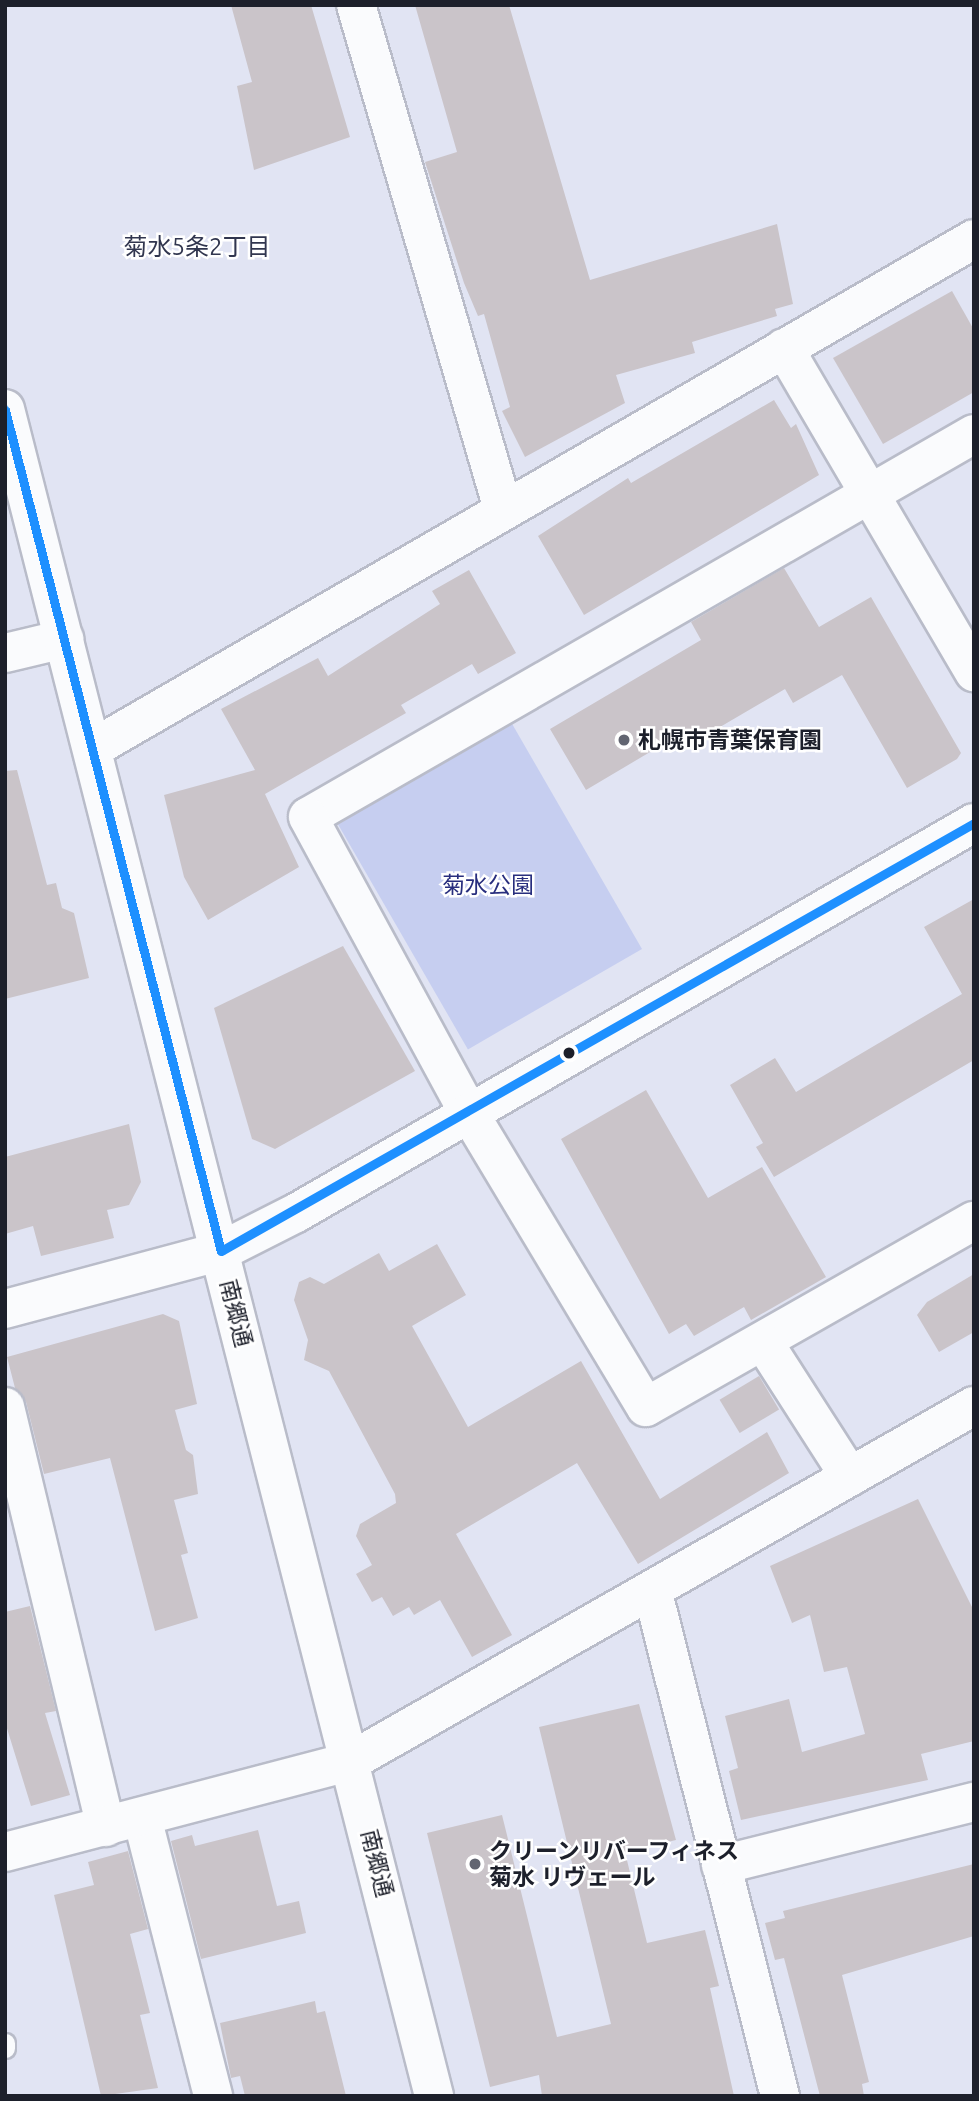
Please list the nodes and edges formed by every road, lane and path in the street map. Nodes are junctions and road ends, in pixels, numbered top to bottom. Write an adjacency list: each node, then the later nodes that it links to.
1 (356, 5): 7 (street)
2 (974, 239): 3 (street)
3 (784, 348): 6 (street); 7 (street)
4 (5, 409): 8 (street, 南郷通)
5 (974, 434): 6 (street)
6 (868, 497): 10 (street); 13 (street)
7 (503, 509): 11 (street)
8 (64, 639): 9 (street); 11 (street, 南郷通)
9 (5, 653)
10 (974, 672)
11 (95, 747): 15 (street, 南郷通)
12 (974, 823): 13 (street)
13 (468, 1113): 15 (street); 17 (street)
14 (974, 1221): 17 (street)
15 (220, 1251): 16 (street); 22 (street, 南郷通)
16 (5, 1309)
17 (764, 1343): 20 (street)
18 (974, 1406): 20 (street)
19 (5, 1408): 24 (street)
20 (850, 1477): 21 (street)
21 (653, 1593): 22 (street); 26 (street)
22 (351, 1761): 24 (street); 28 (street, 南郷通)
23 (974, 1802): 26 (street)
24 (124, 1822): 25 (street); 27 (street)
25 (5, 1852)
26 (721, 1866): 29 (street)
27 (213, 2096)
28 (434, 2096)
29 (780, 2096)

